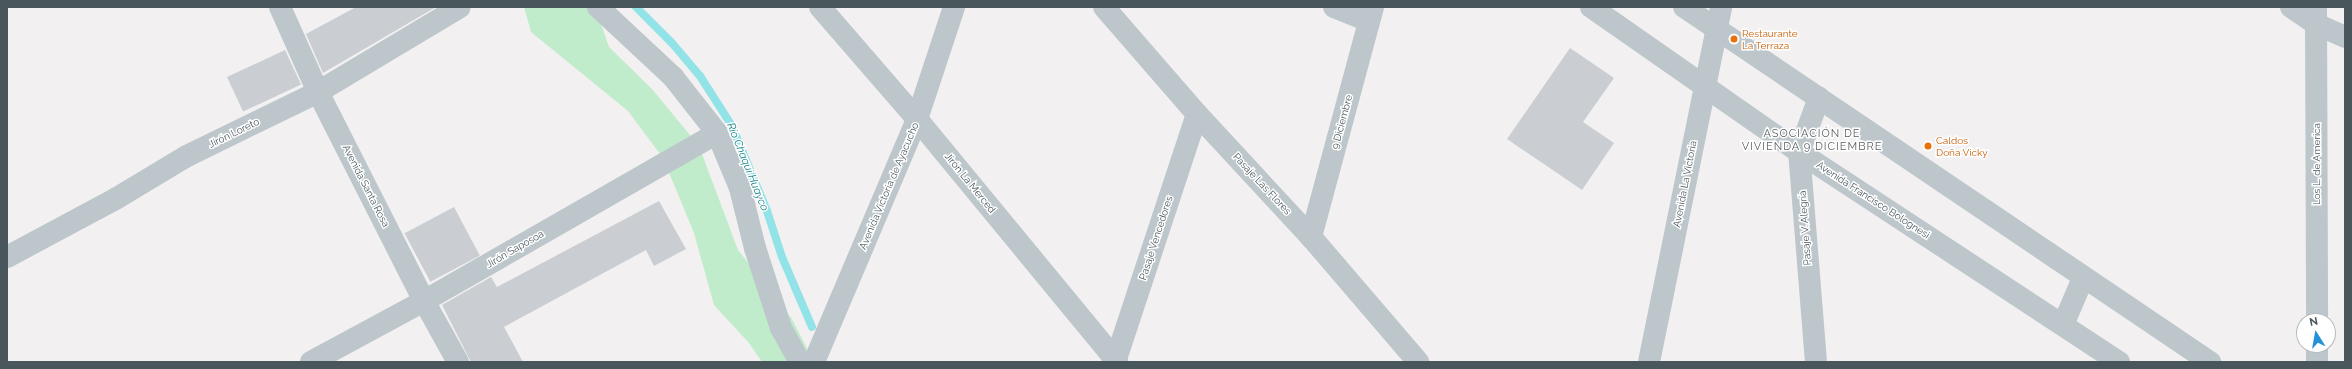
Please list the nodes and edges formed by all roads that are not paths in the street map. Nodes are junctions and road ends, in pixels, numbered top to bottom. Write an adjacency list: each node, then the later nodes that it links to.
1 (280, 7): 17 (street, Avenida Santa Rosa)
2 (460, 7): 17 (street, Jirón Loreto)
3 (598, 7): 21 (street)
4 (820, 7): 20 (street, Jirón La Merced)
5 (954, 7): 20 (street, Avenida Victoria de Ayacucho)
6 (1104, 7): 19 (street, Pasaje Las Flores)
7 (1334, 7): 12 (street)
8 (1591, 7): 16 (street, Avenida Francisco Bolognesi)
9 (1684, 7): 14 (street)
10 (1721, 7): 14 (street, Avenida La Victoria)
11 (2291, 7): 13 (street)
12 (1371, 14): 23 (street, 9 Diciembre)
13 (2316, 15): 15 (street); 27 (street, Los L. de America)
14 (1718, 31): 16 (street, Avenida La Victoria); 18 (street)
15 (2345, 37)
16 (1705, 87): 22 (street, Avenida Francisco Bolognesi); 35 (street, Avenida La Victoria)
17 (318, 92): 24 (street, Jirón Loreto); 26 (street, Avenida Santa Rosa)
18 (1819, 98): 22 (street, Pasaje V. Alegría); 25 (street)
19 (1197, 114): 23 (street, Pasaje Las Flores); 33 (street, Pasaje Vencedores)
20 (917, 119): 32 (street, Avenida Victoria de Ayacucho); 33 (street, Jirón La Merced)
21 (716, 133): 26 (street, Jirón Saposoa); 31 (street)
22 (1799, 152): 28 (street, Avenida Francisco Bolognesi); 36 (street, Pasaje V. Alegría)
23 (1311, 237): 34 (street, Pasaje Las Flores)
24 (7, 257)
25 (2083, 278): 28 (street); 38 (street)
26 (424, 301): 29 (street, Jirón Saposoa); 30 (street, Avenida Santa Rosa)
27 (2317, 313)
28 (2063, 324): 37 (street, Avenida Francisco Bolognesi)
29 (311, 362)
30 (458, 362)
31 (800, 362)
32 (814, 362)
33 (1116, 362)
34 (1418, 362)
35 (1649, 362)
36 (1816, 362)
37 (2119, 362)
38 (2210, 362)

